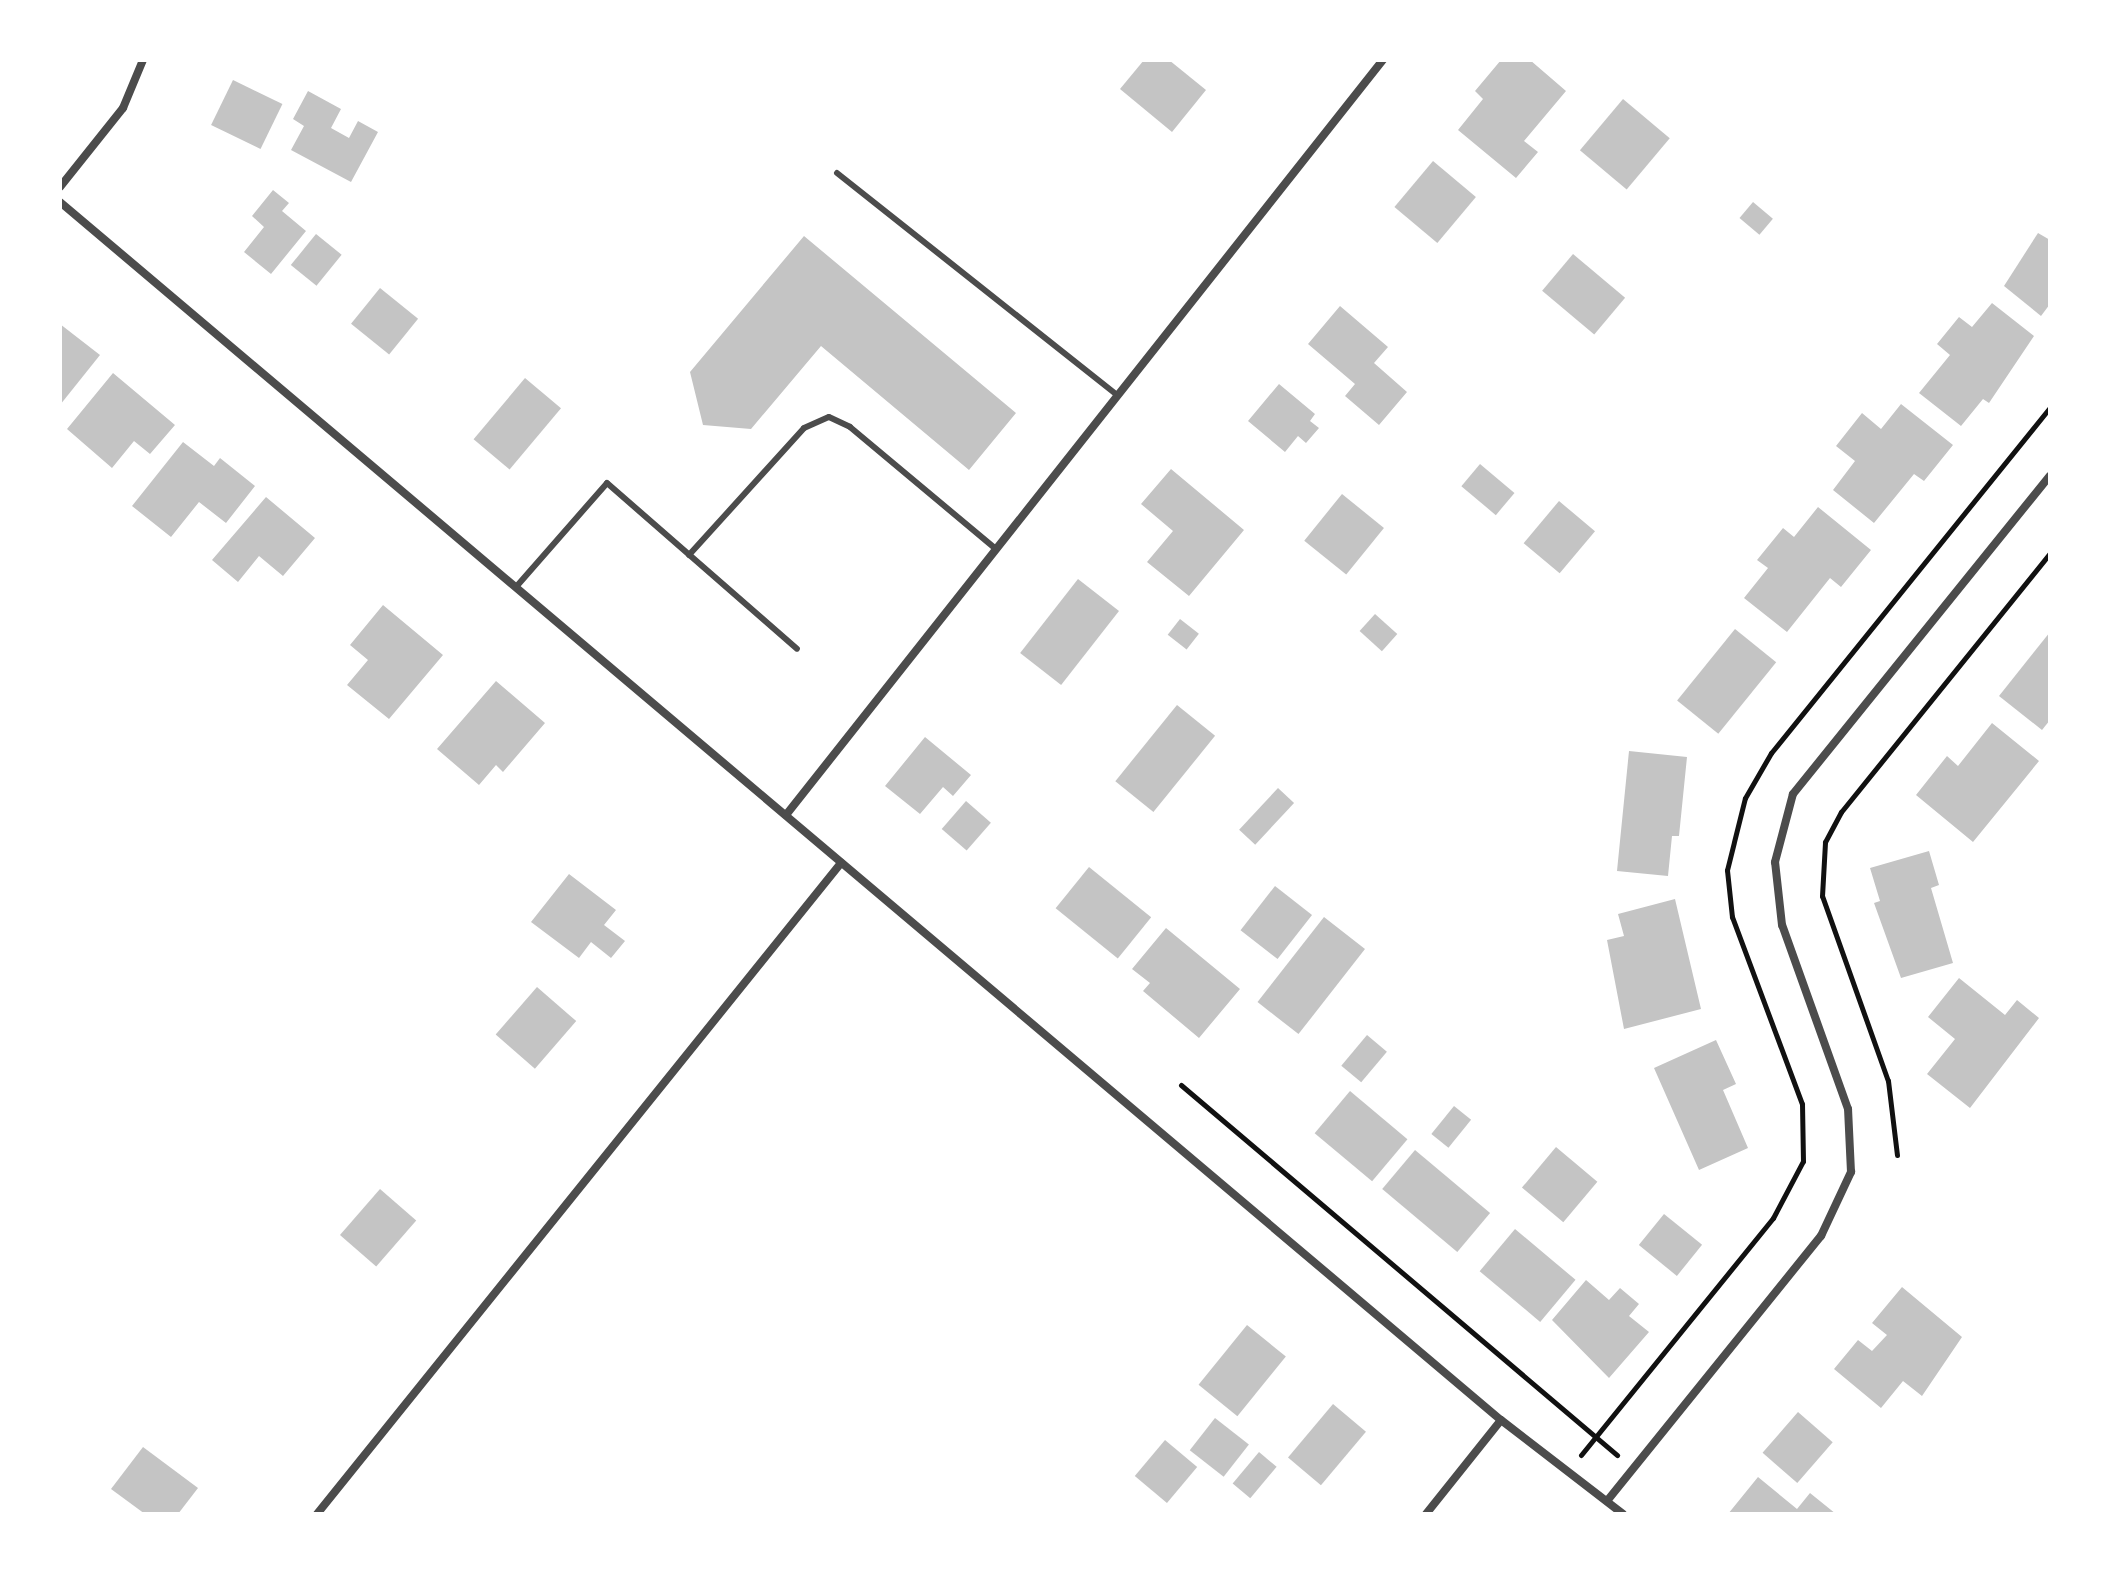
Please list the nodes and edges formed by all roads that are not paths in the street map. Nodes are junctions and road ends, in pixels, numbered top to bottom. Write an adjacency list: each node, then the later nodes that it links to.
1 (143, 60): 4 (street)
2 (1383, 60): 6 (street)
3 (837, 173): 6 (lane)
4 (60, 187)
5 (60, 202): 10 (street)
6 (1117, 395): 8 (street)
7 (2050, 476): 15 (street)
8 (996, 549): 9 (lane); 12 (street)
9 (689, 555): 10 (lane); 11 (lane)
10 (516, 587): 12 (street)
11 (797, 649)
12 (786, 815): 13 (street)
13 (841, 863): 14 (street); 16 (street)
14 (1501, 1420): 15 (street); 17 (street)
15 (1607, 1501): 18 (street)
16 (317, 1514)
17 (1426, 1514)
18 (1623, 1514)

